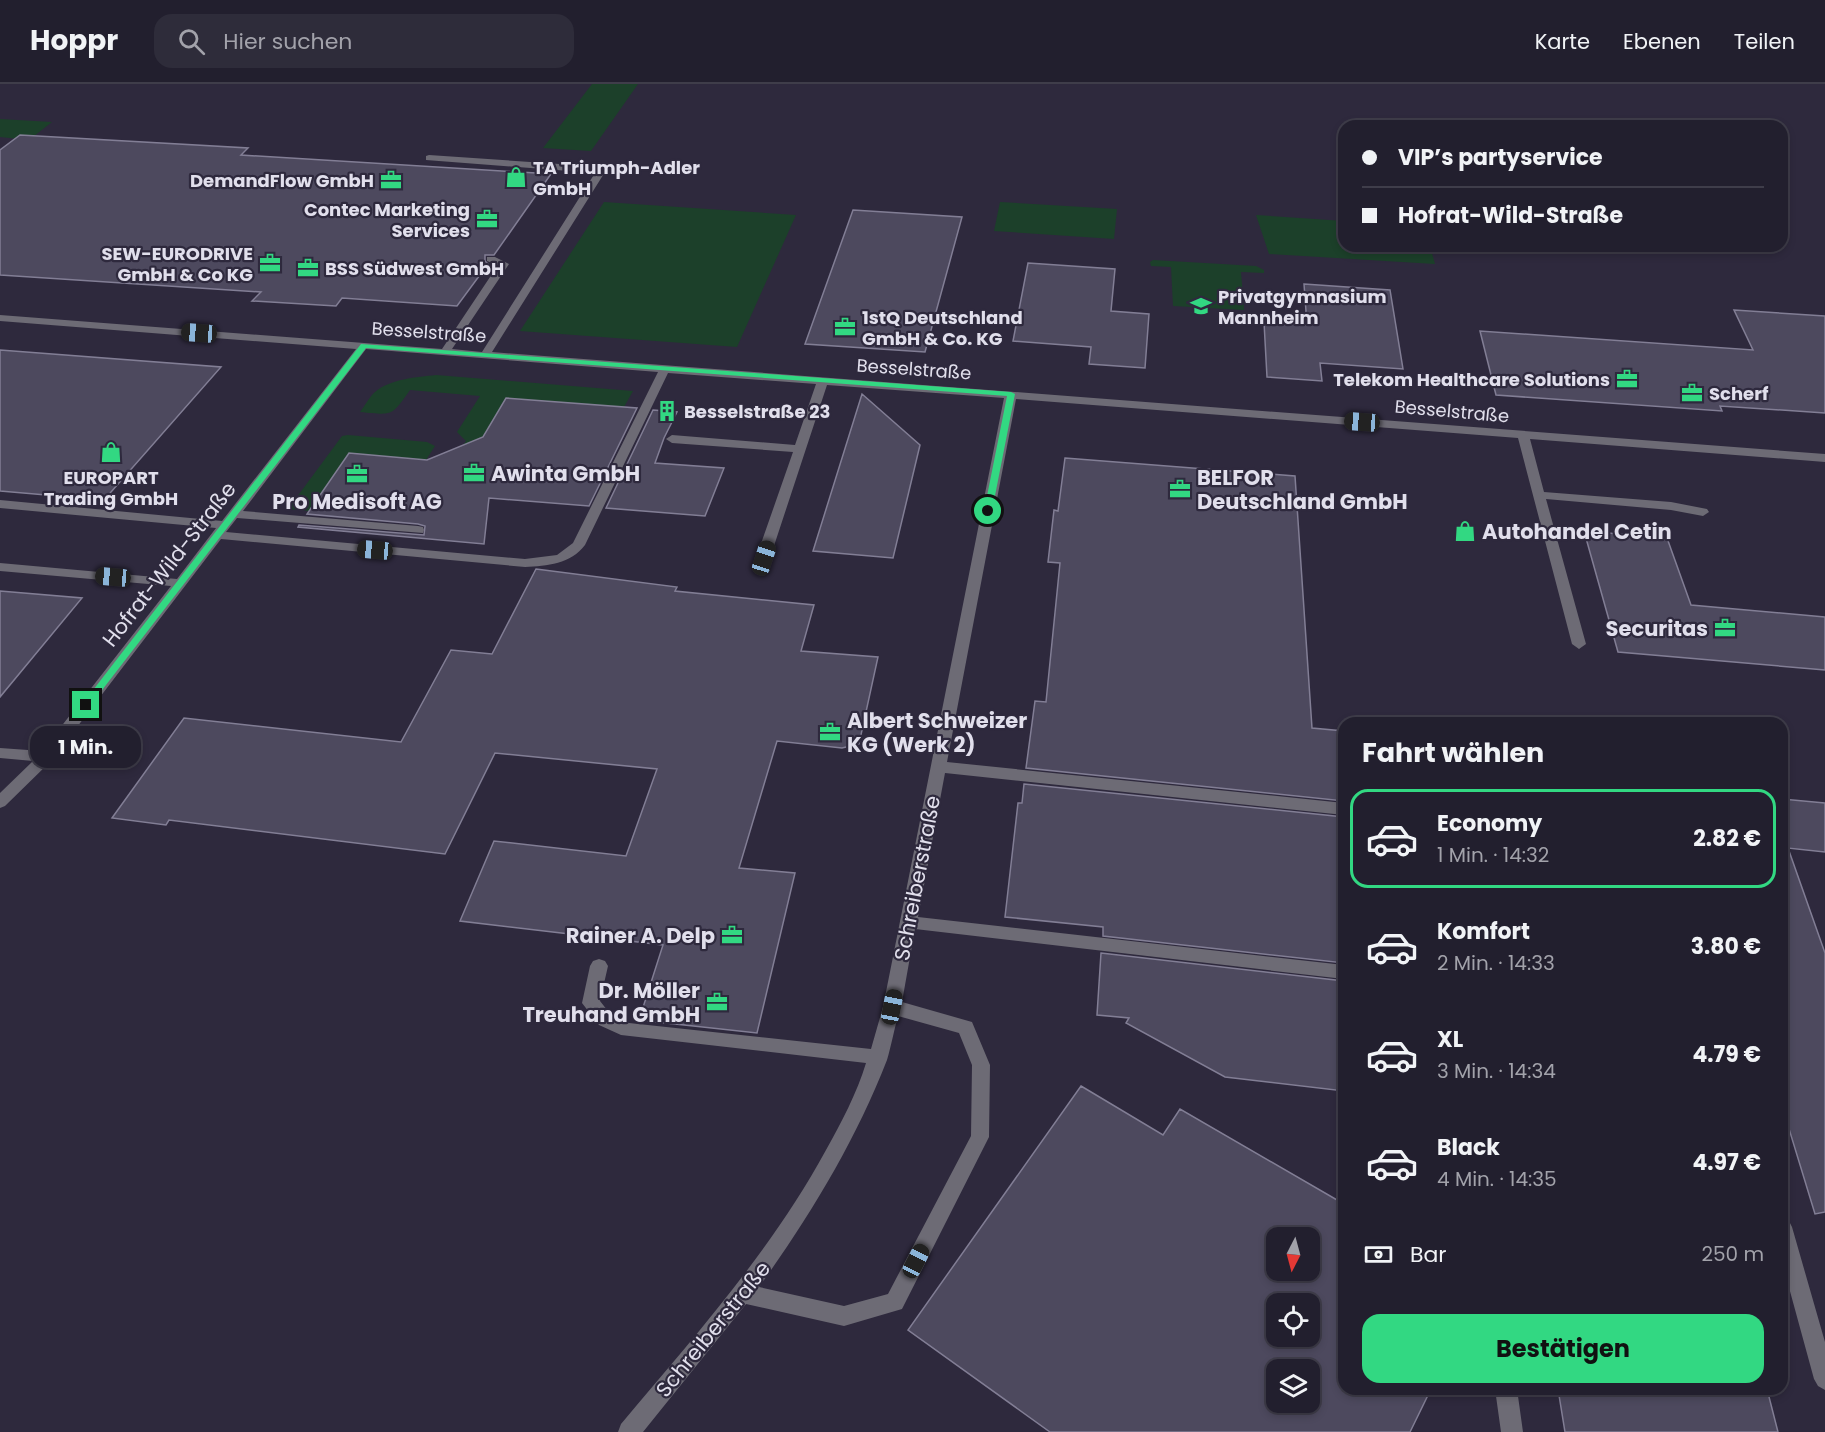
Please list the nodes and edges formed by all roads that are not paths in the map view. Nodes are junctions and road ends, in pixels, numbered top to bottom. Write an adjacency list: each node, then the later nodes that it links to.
1 (429, 158): 6 (street)
2 (491, 259): 5 (street)
3 (0, 318): 4 (street, Besselstraße)
4 (364, 345): 5 (street, Besselstraße); 17 (street, Hofrat-Wild-Straße)
5 (445, 352): 6 (street, Besselstraße)
6 (485, 355): 7 (street, Besselstraße)
7 (665, 368): 8 (street, Besselstraße); 18 (street)
8 (823, 380): 9 (street, Besselstraße); 12 (street)
9 (1011, 394): 10 (street, Besselstraße); 26 (street, Schreiberstraße)
10 (1523, 435): 13 (street, Besselstraße); 14 (street)
11 (672, 439): 12 (street)
12 (800, 449): 20 (street)
13 (1825, 458)
14 (1539, 495): 16 (street); 23 (street)
15 (0, 504): 18 (street)
16 (1703, 512)
17 (234, 514): 18 (street, Hofrat-Wild-Straße); 19 (street)
18 (221, 530): 22 (street, Hofrat-Wild-Straße)
19 (418, 530)
20 (764, 558)
21 (0, 567): 22 (street)
22 (180, 583): 25 (street, Hofrat-Wild-Straße)
23 (1579, 644)
24 (0, 753): 25 (street)
25 (46, 757): 27 (street, Hofrat-Wild-Straße)
26 (939, 767): 28 (street); 29 (street, Schreiberstraße)
27 (0, 802)
28 (1338, 808)
29 (908, 922): 31 (street); 32 (street, Schreiberstraße)
30 (599, 966): 33 (street)
31 (1338, 971)
32 (892, 1007): 33 (street, Schreiberstraße); 35 (street)
33 (879, 1057): 35 (street, Schreiberstraße)
34 (1788, 1248): 36 (street)
35 (742, 1293): 38 (street, Schreiberstraße)
36 (1825, 1379)
37 (1507, 1395): 39 (street)
38 (629, 1432)
39 (1512, 1432)

